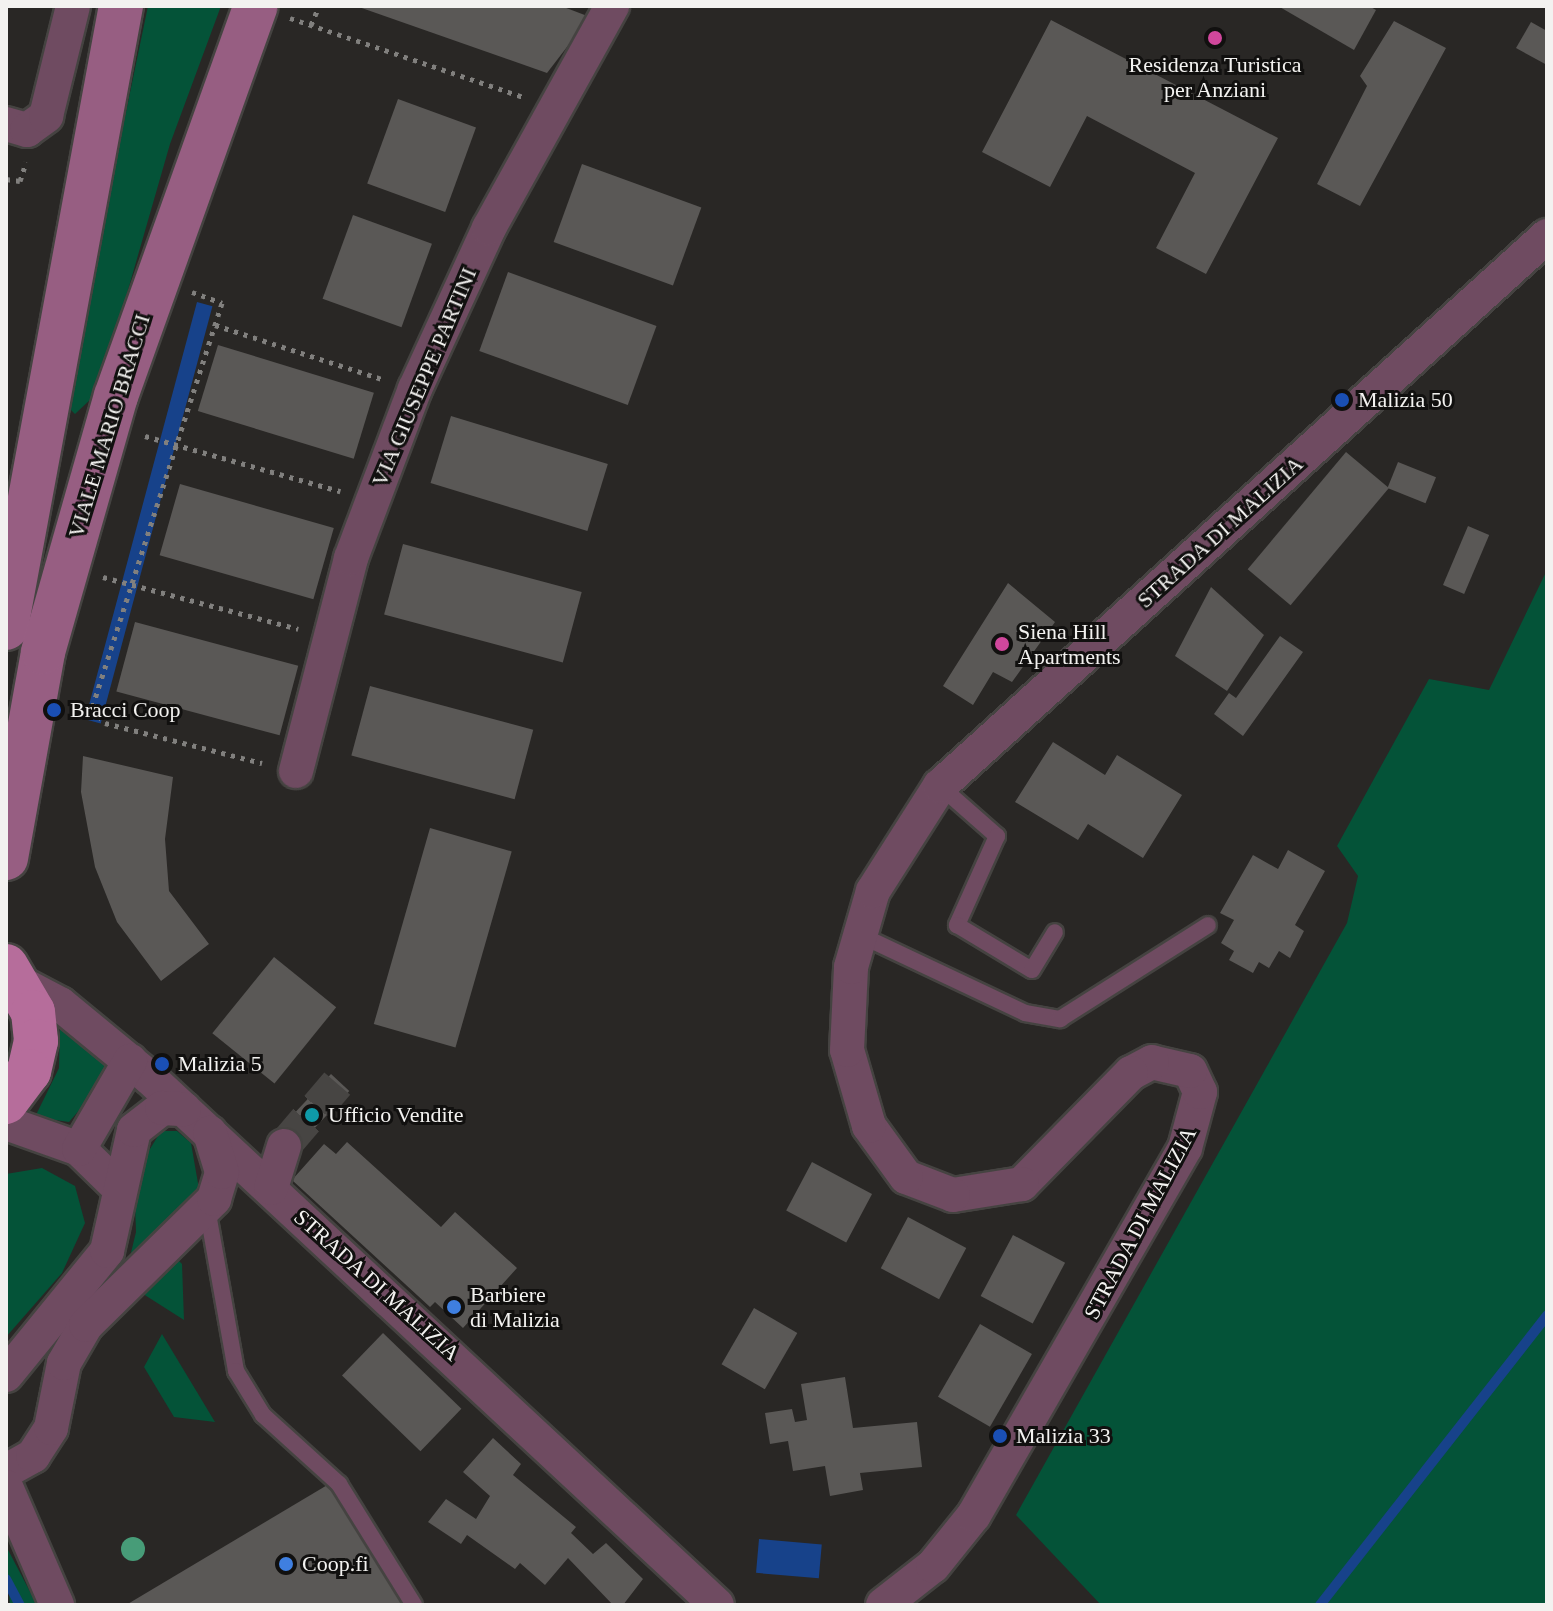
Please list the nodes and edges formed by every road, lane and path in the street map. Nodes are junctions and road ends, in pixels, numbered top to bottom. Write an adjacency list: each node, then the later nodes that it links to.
1 (73, 6): 7 (street)
2 (256, 6): 23 (main road, VIALE MARIO BRACCI)
3 (319, 6): 6 (path)
4 (612, 6): 6 (street, VIA GIUSEPPE PARTINI)
5 (115, 9): 19 (main road)
6 (552, 107): 13 (street, VIA GIUSEPPE PARTINI)
7 (6, 124)
8 (24, 162): 9 (path)
9 (6, 179)
10 (1547, 236): 22 (street, STRADA DI MALIZIA)
11 (187, 290): 12 (path)
12 (215, 325): 13 (path); 15 (path)
13 (415, 389): 16 (street, VIA GIUSEPPE PARTINI)
14 (142, 436): 15 (path)
15 (176, 446): 16 (path); 18 (path)
16 (372, 499): 20 (street, VIA GIUSEPPE PARTINI)
17 (98, 576): 18 (path)
18 (131, 585): 20 (path); 21 (path)
19 (6, 628)
20 (330, 637): 21 (street, VIA GIUSEPPE PARTINI)
21 (296, 771)
22 (940, 786): 25 (lane); 26 (street, STRADA DI MALIZIA)
23 (6, 858)
24 (1208, 925): 26 (lane)
25 (1055, 932)
26 (858, 934): 44 (street, STRADA DI MALIZIA)
27 (11, 965): 28 (street, STRADA DI MALIZIA); 29 (main road)
28 (130, 1061): 30 (street, STRADA DI MALIZIA); 34 (street)
29 (6, 1102)
30 (184, 1109): 32 (street, STRADA DI MALIZIA); 35 (street)
31 (6, 1123): 34 (street)
32 (210, 1132): 36 (street, STRADA DI MALIZIA); 37 (street)
33 (284, 1146): 36 (street)
34 (79, 1149): 35 (street)
35 (117, 1186): 38 (street)
36 (271, 1188): 43 (street, STRADA DI MALIZIA)
37 (207, 1208): 39 (street); 42 (lane)
38 (6, 1375)
39 (6, 1471)
40 (6, 1487): 41 (street)
41 (57, 1605)
42 (414, 1605)
43 (717, 1605)
44 (883, 1605)

